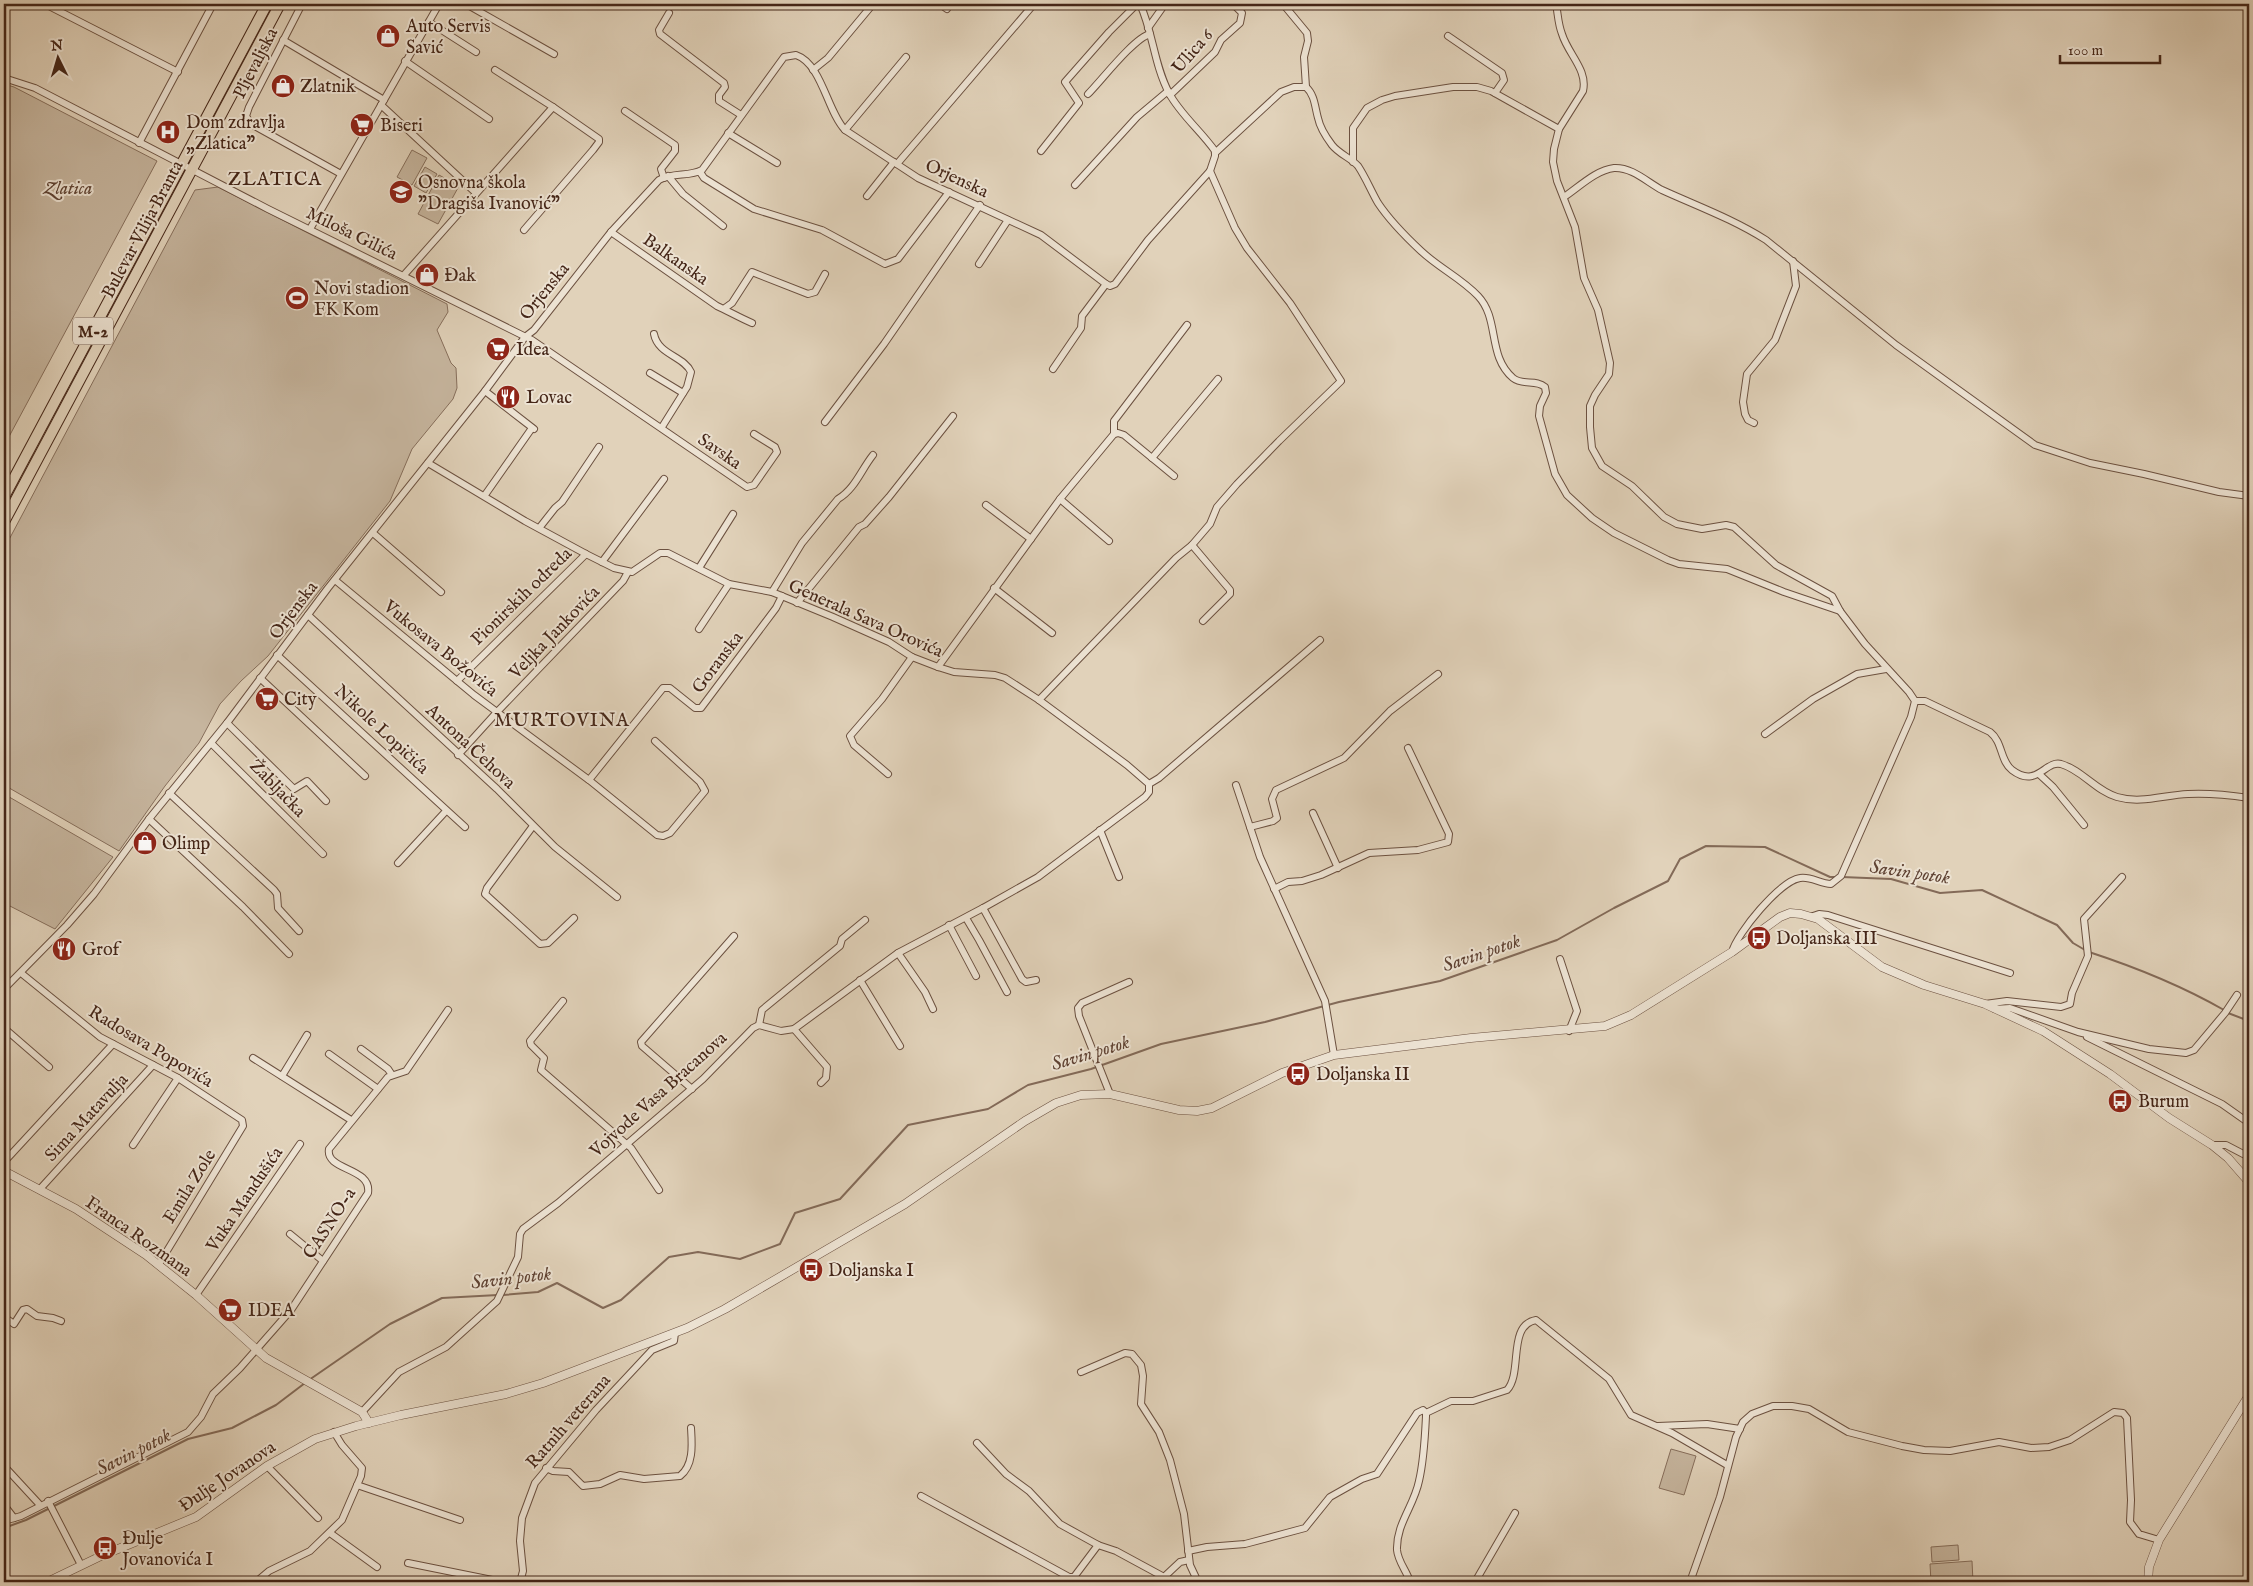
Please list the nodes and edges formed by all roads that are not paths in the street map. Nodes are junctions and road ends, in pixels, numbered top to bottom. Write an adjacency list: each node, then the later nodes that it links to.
1 (45, 4): 28 (street)
2 (214, 4): 28 (street)
3 (267, 4): 48 (main road, Bulevar Vilija Branta / M-2)
4 (280, 4): 49 (main road, Bulevar Vilija Branta / M-2)
5 (302, 4): 21 (street, Pljevaljska)
6 (439, 4): 18 (street)
7 (466, 4): 23 (street)
8 (873, 4): 27 (street)
9 (940, 4): 16 (street)
10 (1034, 4): 47 (street)
11 (1138, 4): 19 (street); 43 (street)
12 (1165, 4): 19 (street)
13 (1233, 4): 31 (street, Ulica 6)
14 (1283, 4): 30 (street)
15 (1556, 4): 39 (street)
16 (947, 9)
17 (669, 13): 37 (street)
18 (429, 22): 22 (street); 25 (street)
19 (1149, 31): 31 (street); 33 (street)
20 (1448, 36): 32 (street)
21 (283, 40): 34 (street); 52 (street, Pljevaljska)
22 (476, 52)
23 (554, 54)
24 (906, 56): 40 (street)
25 (406, 61): 34 (street); 38 (street)
26 (495, 70): 35 (street)
27 (813, 70): 37 (street, Orjenska); 40 (street, Orjenska)
28 (178, 72): 42 (street)
29 (4, 78): 42 (street, Miloša Gilića)
30 (1306, 87): 44 (street); 46 (street)
31 (1169, 93): 44 (street); 54 (street)
32 (1495, 93): 39 (street); 46 (street)
33 (1088, 94)
34 (382, 102): 52 (street); 56 (street)
35 (553, 107): 56 (street); 63 (street)
36 (625, 111): 53 (street)
37 (741, 115): 41 (street, Orjenska)
38 (489, 118)
39 (1559, 129): 58 (street)
40 (845, 130): 47 (street, Orjenska)
41 (728, 133): 45 (street); 51 (street, Orjenska)
42 (140, 143): 48 (street, Miloša Gilića)
43 (1042, 151)
44 (1216, 153): 50 (street)
45 (777, 162)
46 (1353, 162): 115 (street)
47 (896, 163): 55 (street, Orjenska); 57 (street)
48 (181, 164): 49 (street, Miloša Gilića); 94 (main road, Bulevar Vilija Branta / M-2)
49 (192, 169): 62 (street, Miloša Gilića); 98 (main road, Bulevar Vilija Branta / M-2)
50 (1210, 171): 69 (street); 103 (street)
51 (700, 172): 53 (street); 55 (street)
52 (341, 174): 62 (street)
53 (666, 177): 61 (street); 64 (street, Orjenska)
54 (1075, 185)
55 (948, 192): 59 (street, Orjenska)
56 (476, 193): 68 (street)
57 (867, 196)
58 (1564, 196): 65 (street); 115 (street)
59 (980, 206): 60 (street, Orjenska); 81 (street)
60 (1008, 220): 66 (street); 69 (street, Orjenska)
61 (723, 226)
62 (310, 229): 68 (street, Miloša Gilića)
63 (524, 230)
64 (611, 232): 70 (street, Balkanska); 74 (street, Orjenska)
65 (1794, 261): 82 (street); 93 (street)
66 (979, 264)
67 (825, 274): 70 (street)
68 (404, 275): 74 (street, Miloša Gilića)
69 (1106, 284): 75 (street)
70 (725, 308): 71 (street, Balkanska)
71 (752, 324)
72 (1186, 325): 85 (street)
73 (654, 334): 79 (street)
74 (526, 338): 78 (street, Orjenska); 83 (street, Savska)
75 (1053, 370)
76 (650, 373): 79 (street)
77 (1218, 379): 88 (street)
78 (486, 392): 89 (street, Orjenska); 92 (street)
79 (683, 393): 83 (street)
80 (953, 416): 114 (street)
81 (825, 422)
82 (1754, 422)
83 (662, 427): 84 (street, Savska)
84 (754, 434)
85 (1114, 434): 88 (street); 95 (street)
86 (599, 447): 99 (street)
87 (873, 455): 112 (street)
88 (1152, 458): 90 (street)
89 (428, 463): 92 (street); 100 (street, Orjenska)
90 (1174, 476)
91 (664, 479): 105 (street)
92 (485, 496): 99 (street)
93 (2249, 496)
94 (4, 497)
95 (1060, 499): 101 (street); 102 (street)
96 (986, 505): 101 (street)
97 (733, 514): 106 (street)
98 (4, 522)
99 (540, 528): 104 (street)
100 (373, 533): 108 (street, Orjenska); 111 (street)
101 (1031, 538): 110 (street)
102 (1108, 541)
103 (1192, 545): 117 (street); 128 (street)
104 (586, 554): 105 (street); 127 (street, Pionirskih odreda)
105 (602, 562): 107 (street)
106 (699, 568): 107 (street, Generala Sava Orovića); 109 (street, Generala Sava Orovića)
107 (628, 572): 130 (street, Veljka Jankovića)
108 (335, 580): 116 (street, Orjenska); 127 (street, Vukosava Božovića)
109 (729, 584): 112 (street, Generala Sava Orovića); 118 (street)
110 (994, 588): 119 (street); 123 (street)
111 (441, 592)
112 (772, 592): 113 (street, Generala Sava Orovića)
113 (782, 596): 114 (street, Generala Sava Orovića); 140 (street, Goranska)
114 (797, 603): 122 (street, Generala Sava Orovića)
115 (1840, 611): 124 (street)
116 (308, 615): 121 (street, Orjenska); 136 (street, Antona Čehova)
117 (1204, 621)
118 (699, 630)
119 (1052, 633)
120 (1320, 640): 141 (street)
121 (278, 655): 126 (street, Orjenska); 146 (street, Nikole Lopičića)
122 (912, 657): 123 (street, Generala Sava Orovića); 137 (street)
123 (938, 667): 128 (street, Generala Sava Orovića)
124 (1886, 670): 129 (street); 132 (street)
125 (1438, 674): 152 (street)
126 (260, 678): 131 (street, Orjenska); 139 (street)
127 (457, 681): 130 (street, Vukosava Božovića)
128 (1039, 700): 141 (street, Generala Sava Orovića)
129 (1915, 701): 138 (street); 170 (street)
130 (497, 712): 136 (street, Veljka Jankovića); 140 (street, Vukosava Božovića)
131 (227, 723): 134 (street, Orjenska); 145 (street)
132 (1765, 734)
133 (656, 741): 140 (street, Vukosava Božovića)
134 (211, 743): 143 (street, Orjenska); 154 (street, Žabljačka)
135 (1408, 748): 156 (street)
136 (458, 755): 150 (street, Antona Čehova)
137 (888, 774)
138 (2039, 774): 144 (street); 149 (street)
139 (365, 776)
140 (589, 780)
141 (1149, 784): 153 (street)
142 (1236, 785): 152 (street)
143 (169, 793): 148 (street, Orjenska); 167 (street)
144 (2249, 798)
145 (326, 801)
146 (446, 811): 151 (street, Nikole Lopičića); 155 (street)
147 (1313, 813): 156 (street)
148 (149, 819): 171 (street); 173 (street, Orjenska)
149 (2084, 824)
150 (533, 826): 160 (street, Antona Čehova); 163 (street)
151 (465, 827)
152 (1250, 827): 159 (street)
153 (1100, 830): 157 (street); 161 (street)
154 (323, 854)
155 (398, 863)
156 (1338, 868): 159 (street)
157 (1119, 877)
158 (2122, 877): 183 (street)
159 (1274, 889): 197 (street)
160 (617, 897)
161 (983, 908): 164 (street); 177 (street)
162 (1813, 916): 170 (street, Đulje Jovanova); 174 (street); 183 (street)
163 (574, 918)
164 (966, 918): 166 (street); 180 (street)
165 (865, 920): 187 (street)
166 (949, 925): 169 (street); 175 (street)
167 (299, 931)
168 (734, 936): 206 (street)
169 (898, 952): 176 (street); 184 (street)
170 (1732, 952): 190 (street, Đulje Jovanova)
171 (288, 954)
172 (1560, 959): 190 (street)
173 (20, 973): 179 (street, Orjenska); 193 (street, Radosava Popovića)
174 (2010, 973)
175 (976, 976)
176 (860, 980): 189 (street); 194 (street)
177 (1036, 980)
178 (1129, 982): 207 (street)
179 (4, 990)
180 (1007, 992)
181 (2237, 995): 191 (street)
182 (563, 1001): 212 (street)
183 (1985, 1004): 185 (street)
184 (933, 1009)
185 (1995, 1009): 191 (street); 214 (street)
186 (448, 1010): 201 (street, CASNO-a)
187 (759, 1025): 189 (street); 206 (street, Vojvode Vasa Bracanova)
188 (4, 1028): 200 (street)
189 (794, 1029): 204 (street)
190 (1569, 1031): 197 (street, Đulje Jovanova)
191 (2078, 1032): 209 (street)
192 (307, 1035): 202 (street)
193 (113, 1044): 199 (street, Radosava Popovića); 216 (street)
194 (900, 1046)
195 (360, 1049): 201 (street)
196 (328, 1054): 205 (street)
197 (1334, 1055): 207 (street, Đulje Jovanova)
198 (253, 1058): 202 (street)
199 (154, 1065): 203 (street, Radosava Popovića); 219 (street, Sima Matavulja)
200 (49, 1067)
201 (392, 1075): 205 (street, CASNO-a)
202 (282, 1076): 208 (street)
203 (178, 1078): 210 (street, Radosava Popovića); 213 (street)
204 (821, 1083)
205 (378, 1089): 208 (street, CASNO-a)
206 (692, 1089): 212 (street, Vojvode Vasa Bracanova)
207 (1110, 1094): 227 (street, Đulje Jovanova)
208 (351, 1120): 222 (street, CASNO-a)
209 (2249, 1123)
210 (243, 1124): 223 (street, Emila Zole)
211 (300, 1144): 224 (street, Vuka Mandušića)
212 (626, 1144): 220 (street); 231 (street, Vojvode Vasa Bracanova)
213 (133, 1145)
214 (2212, 1145): 215 (street); 218 (street)
215 (2249, 1157)
216 (4, 1162)
217 (4, 1171): 219 (street, Franca Rozmana)
218 (2249, 1182)
219 (40, 1189): 223 (street, Franca Rozmana)
220 (659, 1190)
221 (290, 1234): 222 (street)
222 (323, 1261): 228 (street, CASNO-a)
223 (159, 1264): 224 (street, Franca Rozmana)
224 (196, 1295): 228 (street, Franca Rozmana)
225 (4, 1317): 226 (street)
226 (61, 1321)
227 (675, 1333): 233 (street, Đulje Jovanova); 242 (street, Ratnih veterana)
228 (256, 1350): 231 (street, Franca Rozmana); 247 (street, CASNO-a)
229 (1082, 1372): 256 (street)
230 (2249, 1395): 254 (street)
231 (362, 1412): 233 (street, Franca Rozmana)
232 (1426, 1413): 234 (street); 256 (street); 266 (street)
233 (370, 1423): 237 (street, Đulje Jovanova)
234 (1657, 1426): 236 (street); 239 (street)
235 (691, 1428): 242 (street)
236 (1740, 1428): 239 (street); 254 (street)
237 (334, 1432): 241 (street, Đulje Jovanova); 243 (street)
238 (977, 1443): 255 (street)
239 (1727, 1465): 268 (street)
240 (4, 1466): 246 (street)
241 (267, 1466): 250 (street); 259 (street, Đulje Jovanova)
242 (546, 1468): 264 (street, Ratnih veterana)
243 (357, 1486): 251 (street); 253 (street)
244 (921, 1496): 255 (street)
245 (4, 1505): 249 (street)
246 (40, 1505): 247 (street, CASNO-a); 249 (street, CASNO-a)
247 (50, 1505): 259 (street)
248 (1515, 1513): 267 (street)
249 (14, 1518): 252 (street, CASNO-a)
250 (318, 1518)
251 (460, 1520)
252 (4, 1521)
253 (330, 1533): 260 (street); 262 (street)
254 (2159, 1540): 269 (street)
255 (1098, 1545): 257 (street)
256 (1188, 1551): 257 (street)
257 (1189, 1560): 265 (street)
258 (408, 1563): 263 (street)
259 (81, 1565): 261 (street, Đulje Jovanova)
260 (377, 1567)
261 (47, 1582)
262 (256, 1582)
263 (502, 1582)
264 (520, 1582)
265 (1198, 1582)
266 (1410, 1582)
267 (1475, 1582)
268 (1690, 1582)
269 (2148, 1582)

